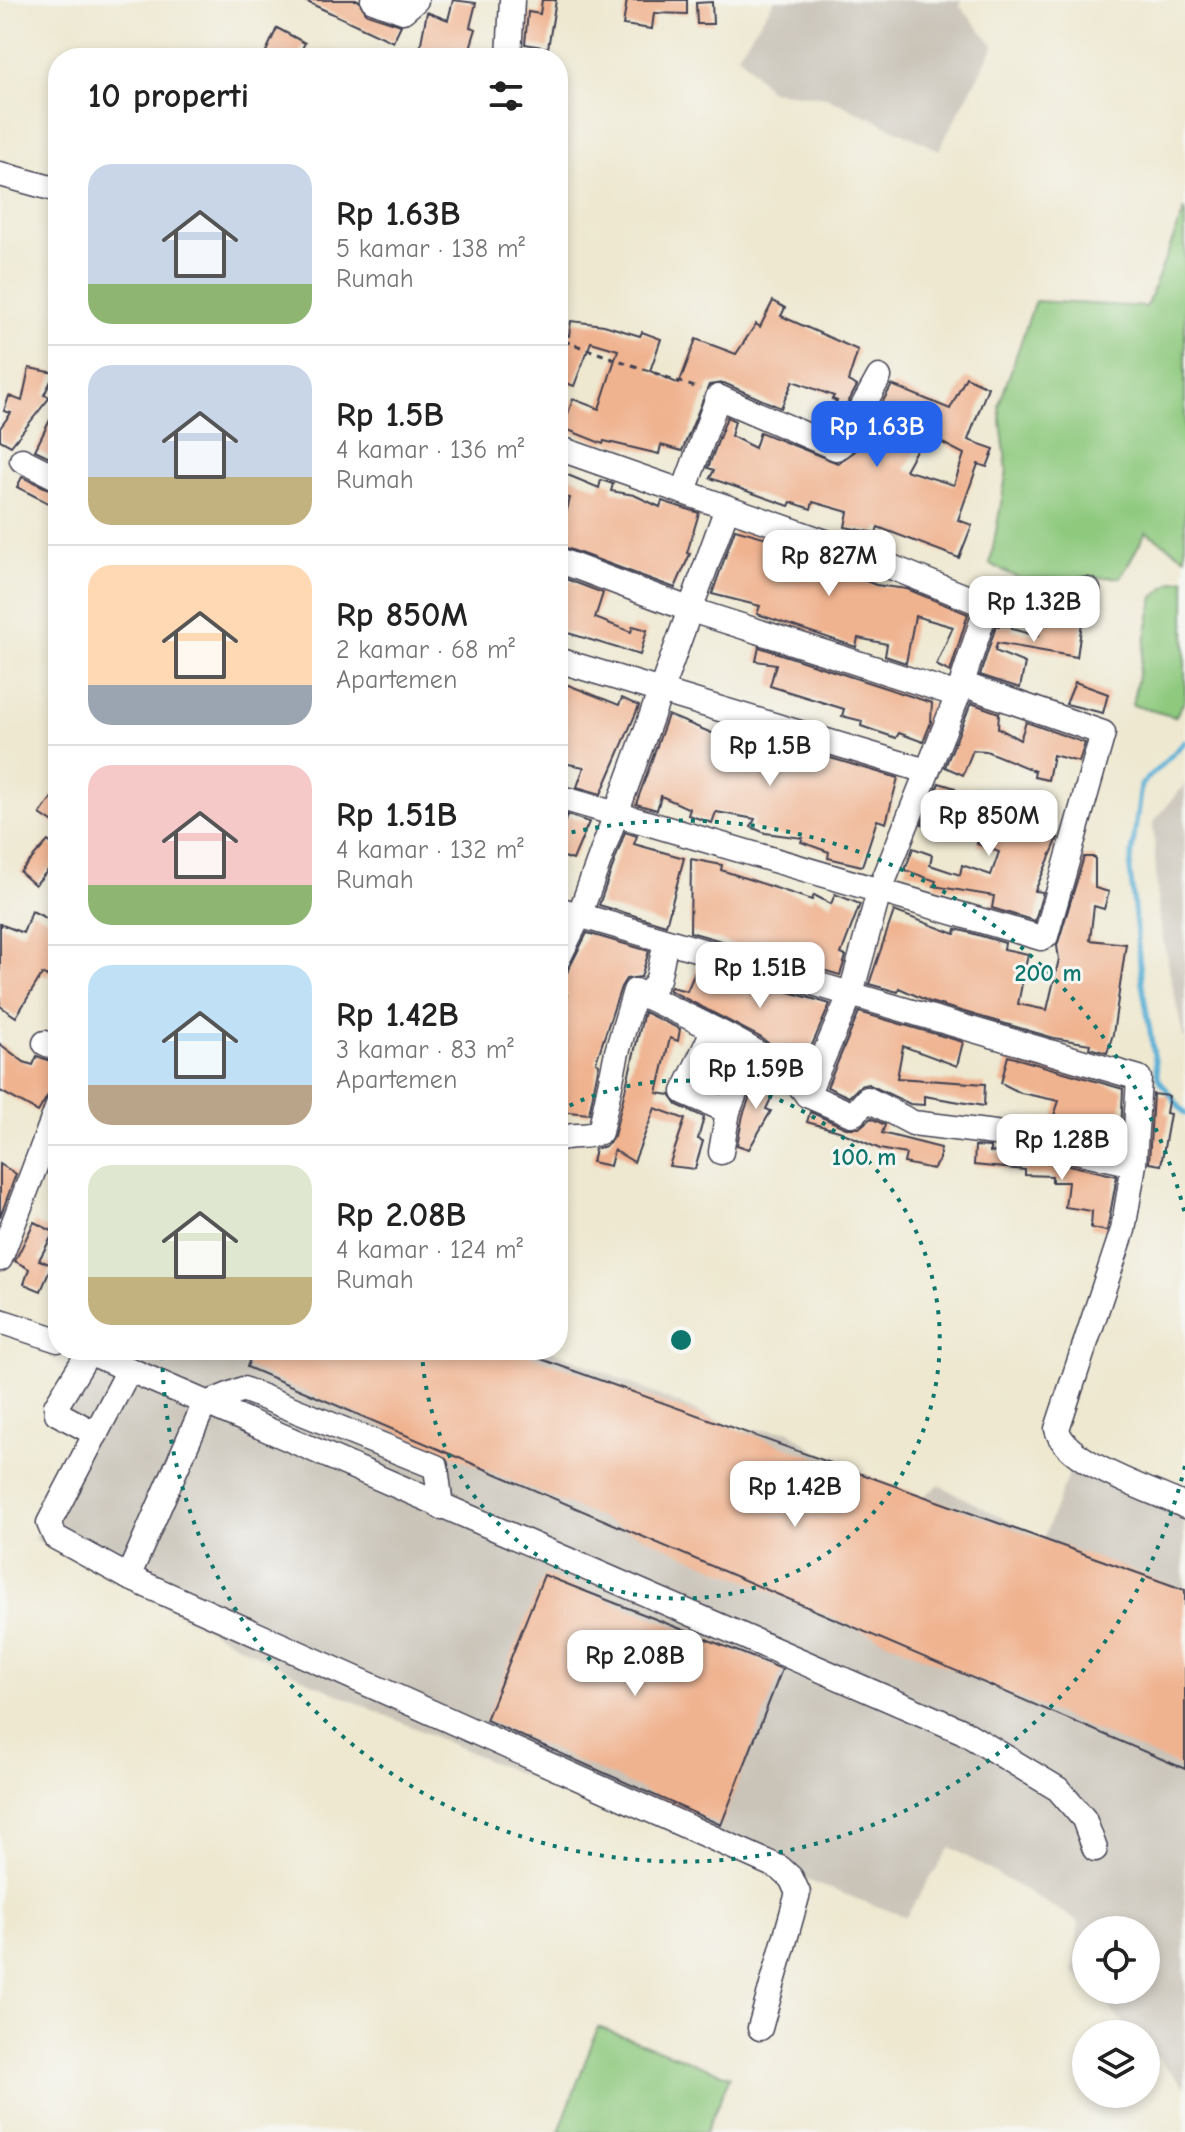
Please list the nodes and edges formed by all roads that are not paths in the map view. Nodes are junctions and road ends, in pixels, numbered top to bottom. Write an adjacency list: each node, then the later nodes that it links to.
1 (373, 0): 2 (street)
2 (416, 0)
3 (512, 0): 4 (street)
4 (510, 48)
5 (0, 174): 6 (street)
6 (48, 187)
7 (879, 377): 11 (street)
8 (568, 451): 11 (street)
9 (22, 460): 10 (street)
10 (48, 473)
11 (684, 491): 12 (street)
12 (727, 508): 15 (street); 16 (street)
13 (568, 564): 16 (street)
14 (1088, 590): 15 (street)
15 (982, 607): 18 (street)
16 (691, 610): 18 (street); 19 (street)
17 (568, 663): 19 (street)
18 (960, 690): 20 (street); 23 (street)
19 (663, 692): 20 (street); 22 (street)
20 (926, 771): 23 (street)
21 (568, 800): 22 (street)
22 (616, 815): 23 (street); 24 (street)
23 (879, 892): 26 (street)
24 (568, 913): 25 (street)
25 (666, 941): 26 (street); 27 (street)
26 (851, 993): 30 (street); 35 (street)
27 (647, 997): 28 (street); 33 (street)
28 (713, 1031): 29 (street); 31 (street)
29 (752, 1050): 30 (street); 31 (street)
30 (807, 1095): 35 (street)
31 (728, 1111): 34 (street)
32 (48, 1132): 36 (street)
33 (568, 1135)
34 (721, 1152)
35 (1134, 1164): 44 (street)
36 (0, 1259)
37 (0, 1321): 38 (street)
38 (48, 1337)
39 (81, 1360): 43 (street)
40 (106, 1360): 41 (street)
41 (129, 1370): 42 (street); 43 (street)
42 (204, 1405): 45 (street); 45 (street); 46 (street)
43 (96, 1434): 46 (street)
44 (1185, 1506)
45 (441, 1507): 47 (street)
46 (128, 1577): 48 (street)
47 (1095, 1849)
48 (760, 2028)

